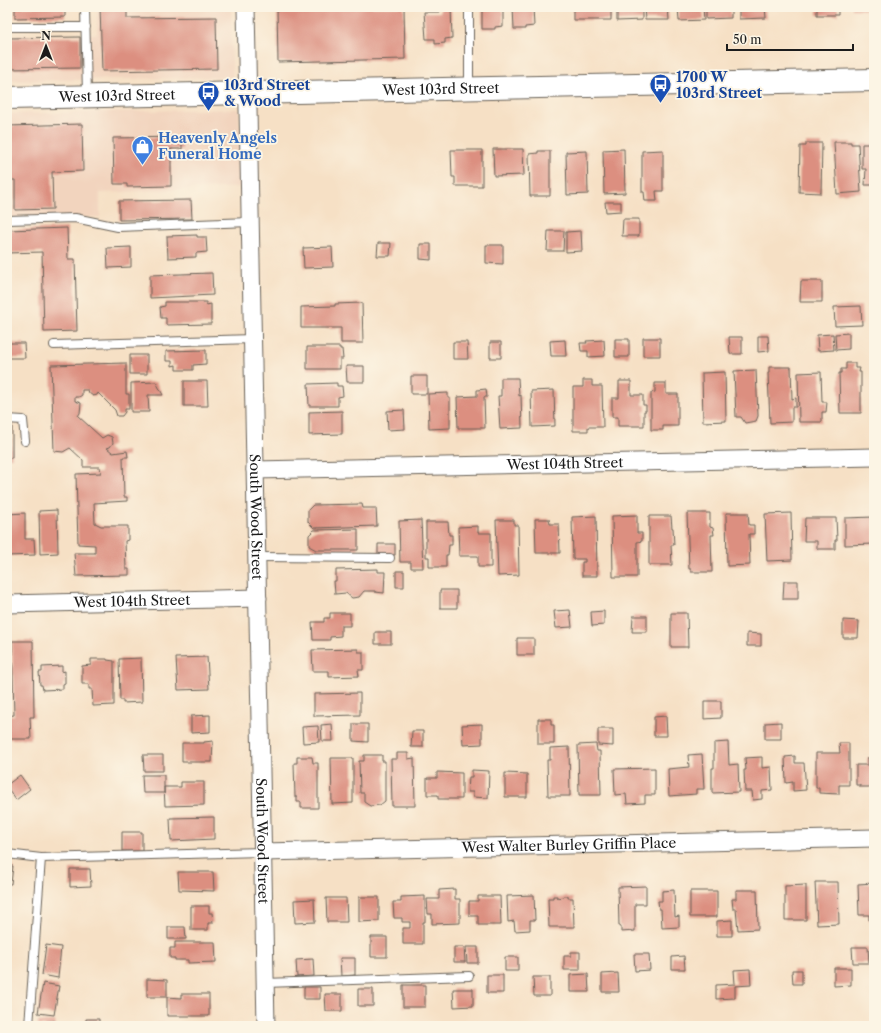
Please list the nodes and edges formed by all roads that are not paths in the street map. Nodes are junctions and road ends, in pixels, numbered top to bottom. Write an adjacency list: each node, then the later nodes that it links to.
1 (85, 7): 5 (lane)
2 (246, 7): 8 (street, South Wood Street)
3 (468, 7): 7 (lane)
4 (7, 27): 5 (lane)
5 (86, 27): 9 (lane)
6 (874, 80): 7 (main road, West 103rd Street)
7 (470, 89): 8 (main road, West 103rd Street)
8 (248, 93): 9 (main road, West 103rd Street); 12 (street, South Wood Street)
9 (87, 96): 10 (main road, West 103rd Street)
10 (7, 98)
11 (7, 220): 12 (lane)
12 (250, 222): 13 (street, South Wood Street)
13 (253, 339): 14 (lane); 18 (street, South Wood Street)
14 (54, 345)
15 (7, 419): 16 (lane)
16 (25, 441)
17 (874, 457): 18 (street, West 104th Street)
18 (255, 470): 19 (street, South Wood Street)
19 (257, 557): 20 (lane); 21 (street, South Wood Street)
20 (390, 558)
21 (258, 598): 22 (street, West 104th Street); 24 (street, South Wood Street)
22 (7, 604)
23 (874, 838): 24 (street, West Walter Burley Griffin Place)
24 (263, 852): 26 (lane); 28 (street, South Wood Street)
25 (7, 854): 26 (lane)
26 (41, 858): 29 (lane)
27 (469, 976): 28 (lane)
28 (266, 983): 30 (street, South Wood Street)
29 (29, 1026)
30 (266, 1026)

